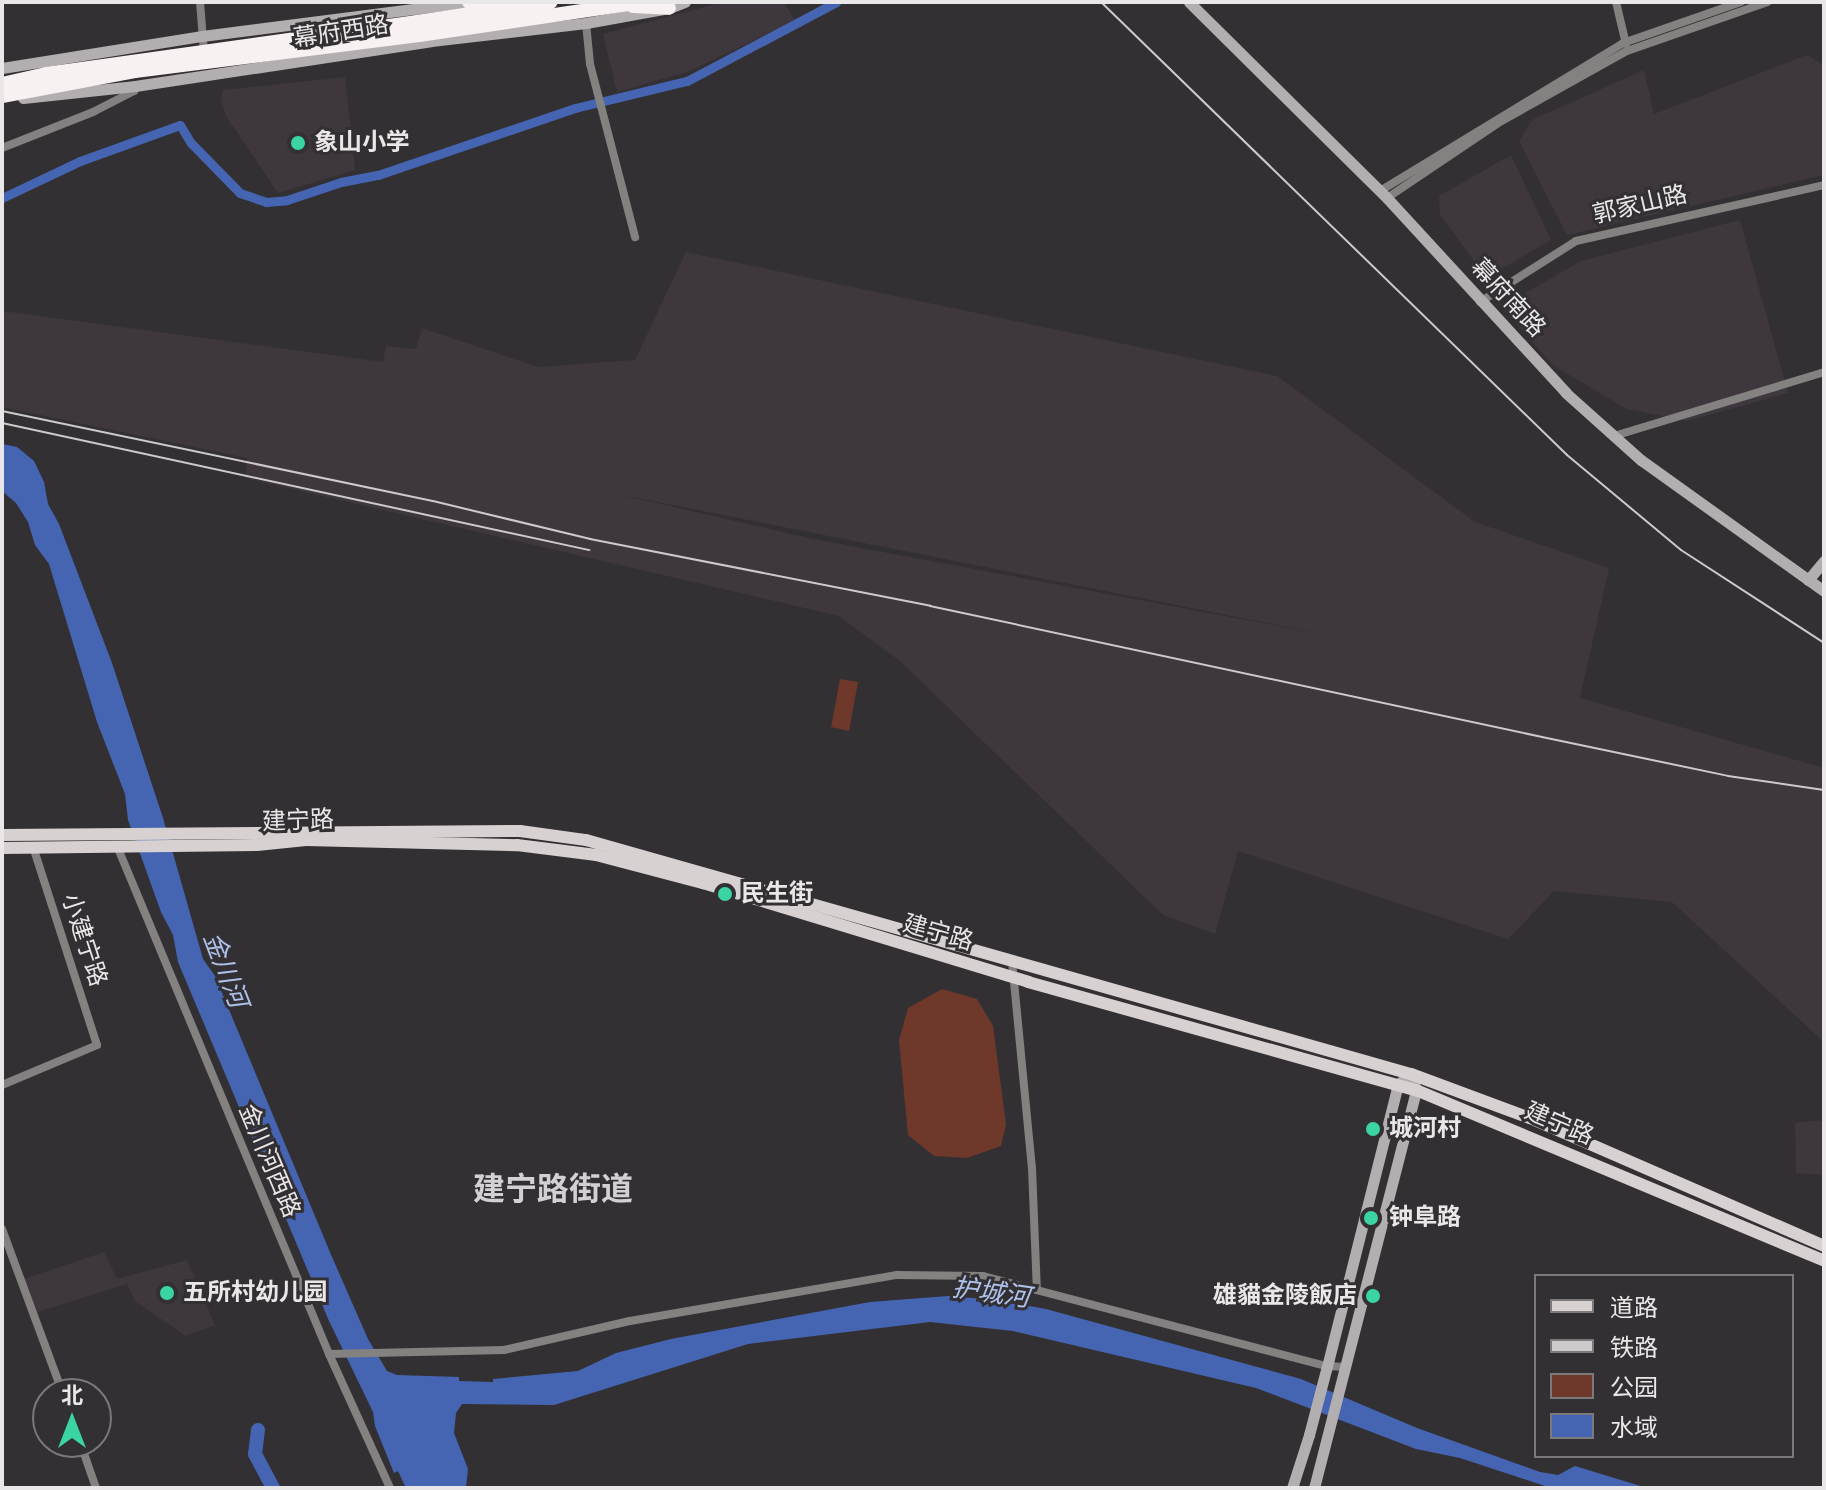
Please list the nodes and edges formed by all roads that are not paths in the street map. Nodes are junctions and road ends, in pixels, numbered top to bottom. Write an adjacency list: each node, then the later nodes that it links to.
1 (200, 2): 17 (street)
2 (468, 2): 11 (highway); 16 (street, 幕府西路)
3 (551, 2): 11 (highway, 幕府西路)
4 (642, 2): 10 (highway, 幕府西路)
5 (685, 2): 12 (street, 幕府西路)
6 (1189, 2): 32 (street, 幕府南路)
7 (1616, 2): 20 (street)
8 (1741, 2): 32 (street)
9 (1768, 2): 20 (street)
10 (624, 5): 12 (highway); 15 (highway, 幕府西路)
11 (513, 8): 14 (highway, 幕府西路)
12 (669, 8): 13 (street, 幕府西路)
13 (586, 23): 18 (street, 幕府西路); 33 (street)
14 (418, 28): 15 (highway, 幕府西路); 26 (highway, 幕府西路, bridge); 29 (highway, 幕府西路, bridge)
15 (458, 28): 18 (highway)
16 (254, 30): 17 (street, 幕府西路); 23 (street)
17 (202, 36): 19 (street, 幕府西路); 21 (street)
18 (434, 40): 23 (street, 幕府西路)
19 (152, 44): 22 (street); 24 (street, 幕府西路)
20 (1627, 51): 32 (street)
21 (205, 58): 22 (street); 25 (street)
22 (155, 65): 28 (street)
23 (262, 67): 25 (street, 幕府西路)
24 (2, 68)
25 (207, 75): 27 (street, 幕府西路)
26 (2, 84)
27 (135, 86): 28 (street, 幕府西路); 30 (street)
28 (88, 91): 29 (street, 幕府西路)
29 (2, 98)
30 (2, 148)
31 (1824, 185): 34 (street, 郭家山路)
32 (1384, 195): 34 (street, 幕府南路)
33 (635, 237)
34 (1480, 302): 36 (street, 幕府南路)
35 (1824, 372): 36 (street)
36 (1614, 436): 38 (street, 幕府南路)
37 (1824, 561): 38 (street)
38 (1808, 580): 39 (street, 幕府南路)
39 (1824, 591)
40 (2, 835): 42 (main road, 建宁路)
41 (306, 836): 42 (main road, 建宁路); 46 (main road, 建宁路); 47 (main road, 建宁路)
42 (132, 840): 43 (main road, 建宁路)
43 (117, 846): 44 (main road, 建宁路); 56 (street, 金川河西路)
44 (33, 847): 45 (main road, 建宁路); 50 (street, 小建宁路)
45 (2, 848)
46 (1012, 961): 47 (street); 48 (main road, 建宁路)
47 (1015, 978): 49 (main road, 建宁路); 55 (street)
48 (1411, 1074): 49 (street); 51 (street); 53 (main road, 建宁路)
49 (1398, 1084): 51 (main road, 建宁路); 57 (street)
50 (2, 1085)
51 (1416, 1090): 54 (main road, 建宁路); 58 (street)
52 (2, 1229): 59 (street)
53 (1824, 1246)
54 (1824, 1261)
55 (1037, 1290): 56 (street); 57 (street)
56 (329, 1354): 62 (street, 金川河西路)
57 (1327, 1366): 58 (street); 63 (street, bridge)
58 (1346, 1367): 64 (street)
59 (57, 1378)
60 (86, 1458): 61 (street)
61 (96, 1488)
62 (390, 1488)
63 (1292, 1488)
64 (1314, 1488)

